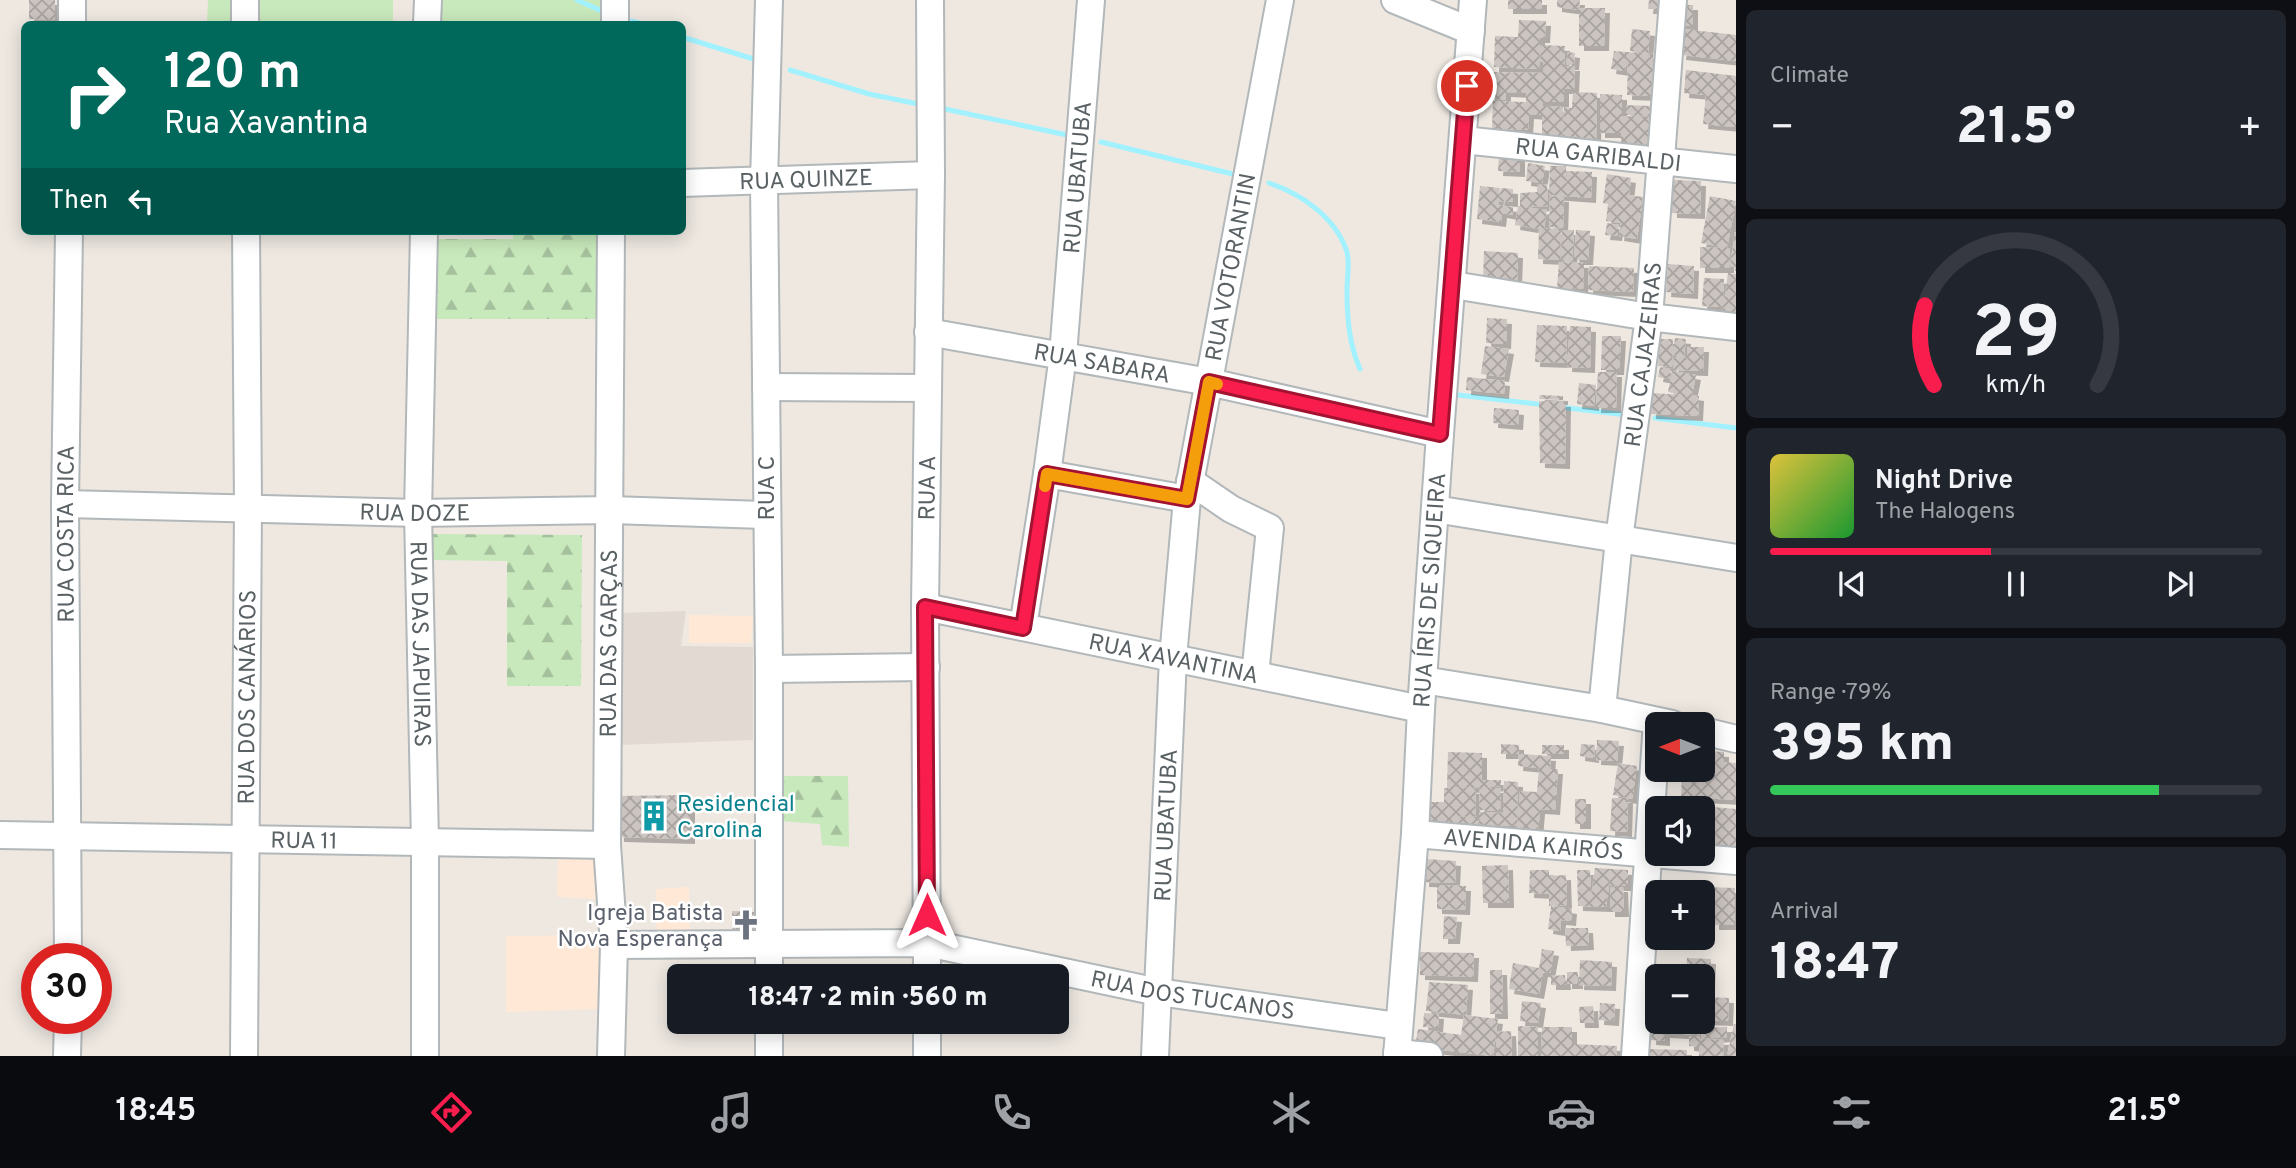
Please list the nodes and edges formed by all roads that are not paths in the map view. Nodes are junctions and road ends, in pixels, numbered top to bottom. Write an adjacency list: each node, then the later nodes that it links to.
1 (72, 0): 12 (street)
2 (245, 0): 13 (street)
3 (428, 0): 14 (street)
4 (615, 0): 15 (street)
5 (769, 0): 21 (street, RUA C)
6 (930, 0): 20 (street, RUA A)
7 (1091, 0): 31 (street, RUA UBATUBA)
8 (1280, 0): 32 (street, RUA VOTORANTIN)
9 (1395, 0): 16 (street)
10 (1473, 0): 16 (street, RUA ÍRIS DE SIQUEIRA)
11 (1673, 0): 18 (street, RUA CAJAZEIRAS)
12 (72, 21)
13 (245, 21)
14 (427, 21)
15 (615, 21)
16 (1471, 31): 17 (street, RUA ÍRIS DE SIQUEIRA)
17 (1463, 141): 18 (street, RUA GARIBALDI); 27 (street, RUA ÍRIS DE SIQUEIRA)
18 (1661, 161): 19 (street, RUA GARIBALDI); 28 (street, RUA CAJAZEIRAS)
19 (1736, 169)
20 (931, 175): 21 (street, RUA QUINZE); 30 (street, RUA A)
21 (764, 181): 22 (street, RUA QUINZE); 33 (street, RUA C)
22 (686, 183)
23 (69, 235): 38 (street, RUA COSTA RICA)
24 (246, 235): 39 (street, RUA DOS CANÁRIOS)
25 (424, 235): 42 (street, RUA DAS JAPUIRAS)
26 (611, 235): 41 (street, RUA DAS GARÇAS)
27 (1452, 285): 28 (street); 35 (street, RUA ÍRIS DE SIQUEIRA)
28 (1649, 317): 29 (street); 44 (street, RUA CAJAZEIRAS)
29 (1736, 327)
30 (928, 332): 31 (street, RUA SABARA); 34 (street, RUA A)
31 (1063, 355): 32 (street, RUA SABARA); 36 (street, RUA UBATUBA)
32 (1209, 382): 35 (street, RUA SABARA); 37 (street, RUA VOTORANTIN)
33 (766, 387): 34 (street); 43 (street, RUA C)
34 (927, 388): 46 (street, RUA A)
35 (1440, 434): 40 (street, RUA ÍRIS DE SIQUEIRA)
36 (1047, 474): 37 (street); 47 (street, RUA UBATUBA)
37 (1188, 490): 48 (street, RUA VOTORANTIN); 51 (street)
38 (65, 504): 39 (street, RUA DOZE); 60 (street, RUA COSTA RICA)
39 (248, 507): 42 (street, RUA DOZE); 61 (street, RUA DOS CANÁRIOS)
40 (1435, 509): 44 (street); 52 (street, RUA ÍRIS DE SIQUEIRA)
41 (611, 510): 42 (street, RUA DOZE); 43 (street, RUA DOZE); 63 (street, RUA DAS GARÇAS)
42 (418, 513): 62 (street, RUA DAS JAPUIRAS)
43 (766, 515): 50 (street, RUA C)
44 (1619, 539): 45 (street); 54 (street, RUA CAJAZEIRAS)
45 (1736, 558)
46 (925, 607): 47 (street, RUA XAVANTINA); 49 (street, RUA A)
47 (1023, 628): 48 (street, RUA XAVANTINA)
48 (1172, 658): 51 (street, RUA XAVANTINA); 74 (street, RUA UBATUBA)
49 (926, 667): 50 (street); 70 (street, RUA A)
50 (769, 669): 68 (street, RUA C)
51 (1255, 675): 53 (street, RUA XAVANTINA)
52 (1423, 680): 53 (street, RUA ÍRIS DE SIQUEIRA); 54 (street)
53 (1421, 709): 58 (street, RUA ÍRIS DE SIQUEIRA)
54 (1601, 709): 55 (street)
55 (1645, 719)
56 (1715, 734): 57 (street)
57 (1736, 738)
58 (1415, 834): 64 (street, AVENIDA KAIRÓS); 75 (street, RUA ÍRIS DE SIQUEIRA)
59 (0, 835): 60 (street, RUA 11)
60 (69, 836): 61 (street, RUA 11); 69 (street, RUA COSTA RICA)
61 (245, 838): 62 (street, RUA 11); 81 (street, RUA DOS CANÁRIOS)
62 (425, 842): 63 (street, RUA 11); 82 (street, RUA DAS JAPUIRAS)
63 (607, 845): 71 (street, RUA DAS GARÇAS)
64 (1645, 855)
65 (1715, 860): 66 (street, AVENIDA KAIRÓS)
66 (1736, 861)
67 (1647, 866): 88 (street)
68 (768, 942): 70 (street, RUA DOS TUCANOS); 71 (street, RUA DOS TUCANOS); 72 (street, RUA C)
69 (68, 943)
70 (927, 943): 73 (street, RUA A); 74 (street, RUA DOS TUCANOS)
71 (614, 944): 83 (street, RUA DAS GARÇAS)
72 (769, 964)
73 (927, 964)
74 (1158, 992): 75 (street, RUA DOS TUCANOS); 86 (street, RUA UBATUBA)
75 (1398, 1026): 79 (street, RUA ÍRIS DE SIQUEIRA)
76 (68, 1034): 80 (street)
77 (769, 1034): 84 (street)
78 (927, 1034): 85 (street)
79 (1397, 1054): 87 (street)
80 (67, 1056)
81 (244, 1056)
82 (425, 1056)
83 (611, 1056)
84 (769, 1056)
85 (927, 1056)
86 (1155, 1056)
87 (1429, 1056)
88 (1635, 1056)

